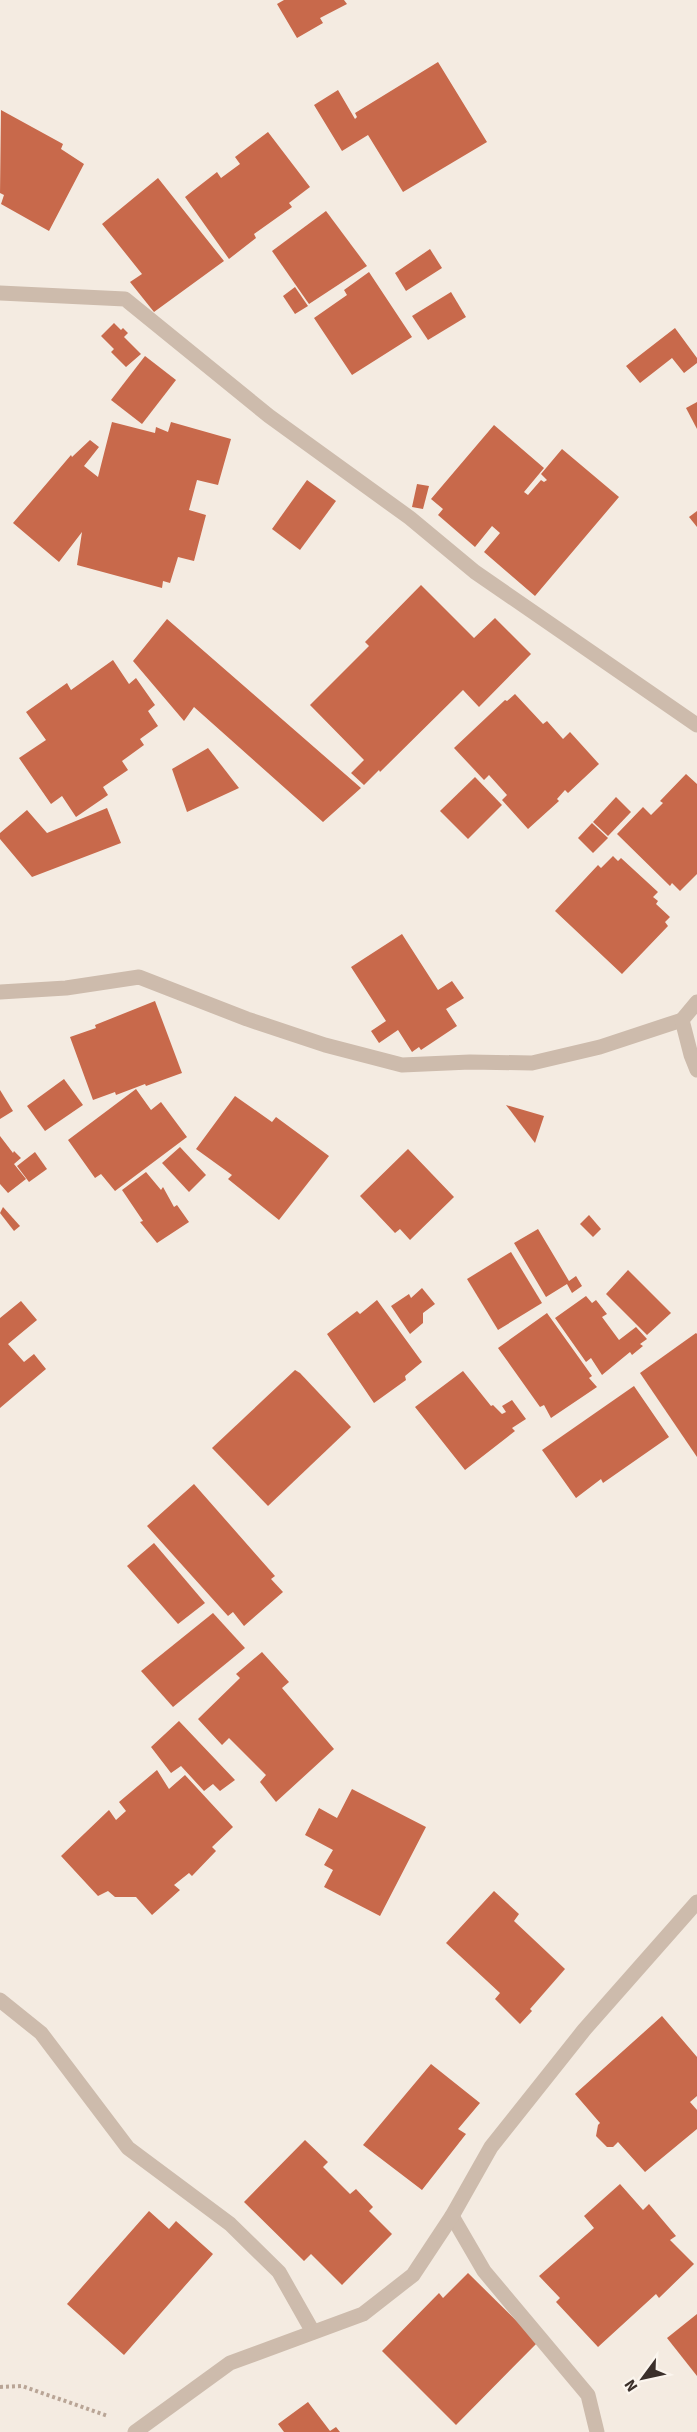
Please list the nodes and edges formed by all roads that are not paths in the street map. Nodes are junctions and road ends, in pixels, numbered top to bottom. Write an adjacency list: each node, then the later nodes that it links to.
1 (0, 292): 2 (street)
2 (697, 725)
3 (0, 992): 5 (street)
4 (697, 1002): 5 (street)
5 (682, 1020): 6 (street)
6 (697, 1070)
7 (697, 1902): 9 (street)
8 (0, 2000): 10 (street)
9 (453, 2216): 10 (street); 12 (street)
10 (313, 2332): 11 (street)
11 (137, 2430)
12 (597, 2432)

